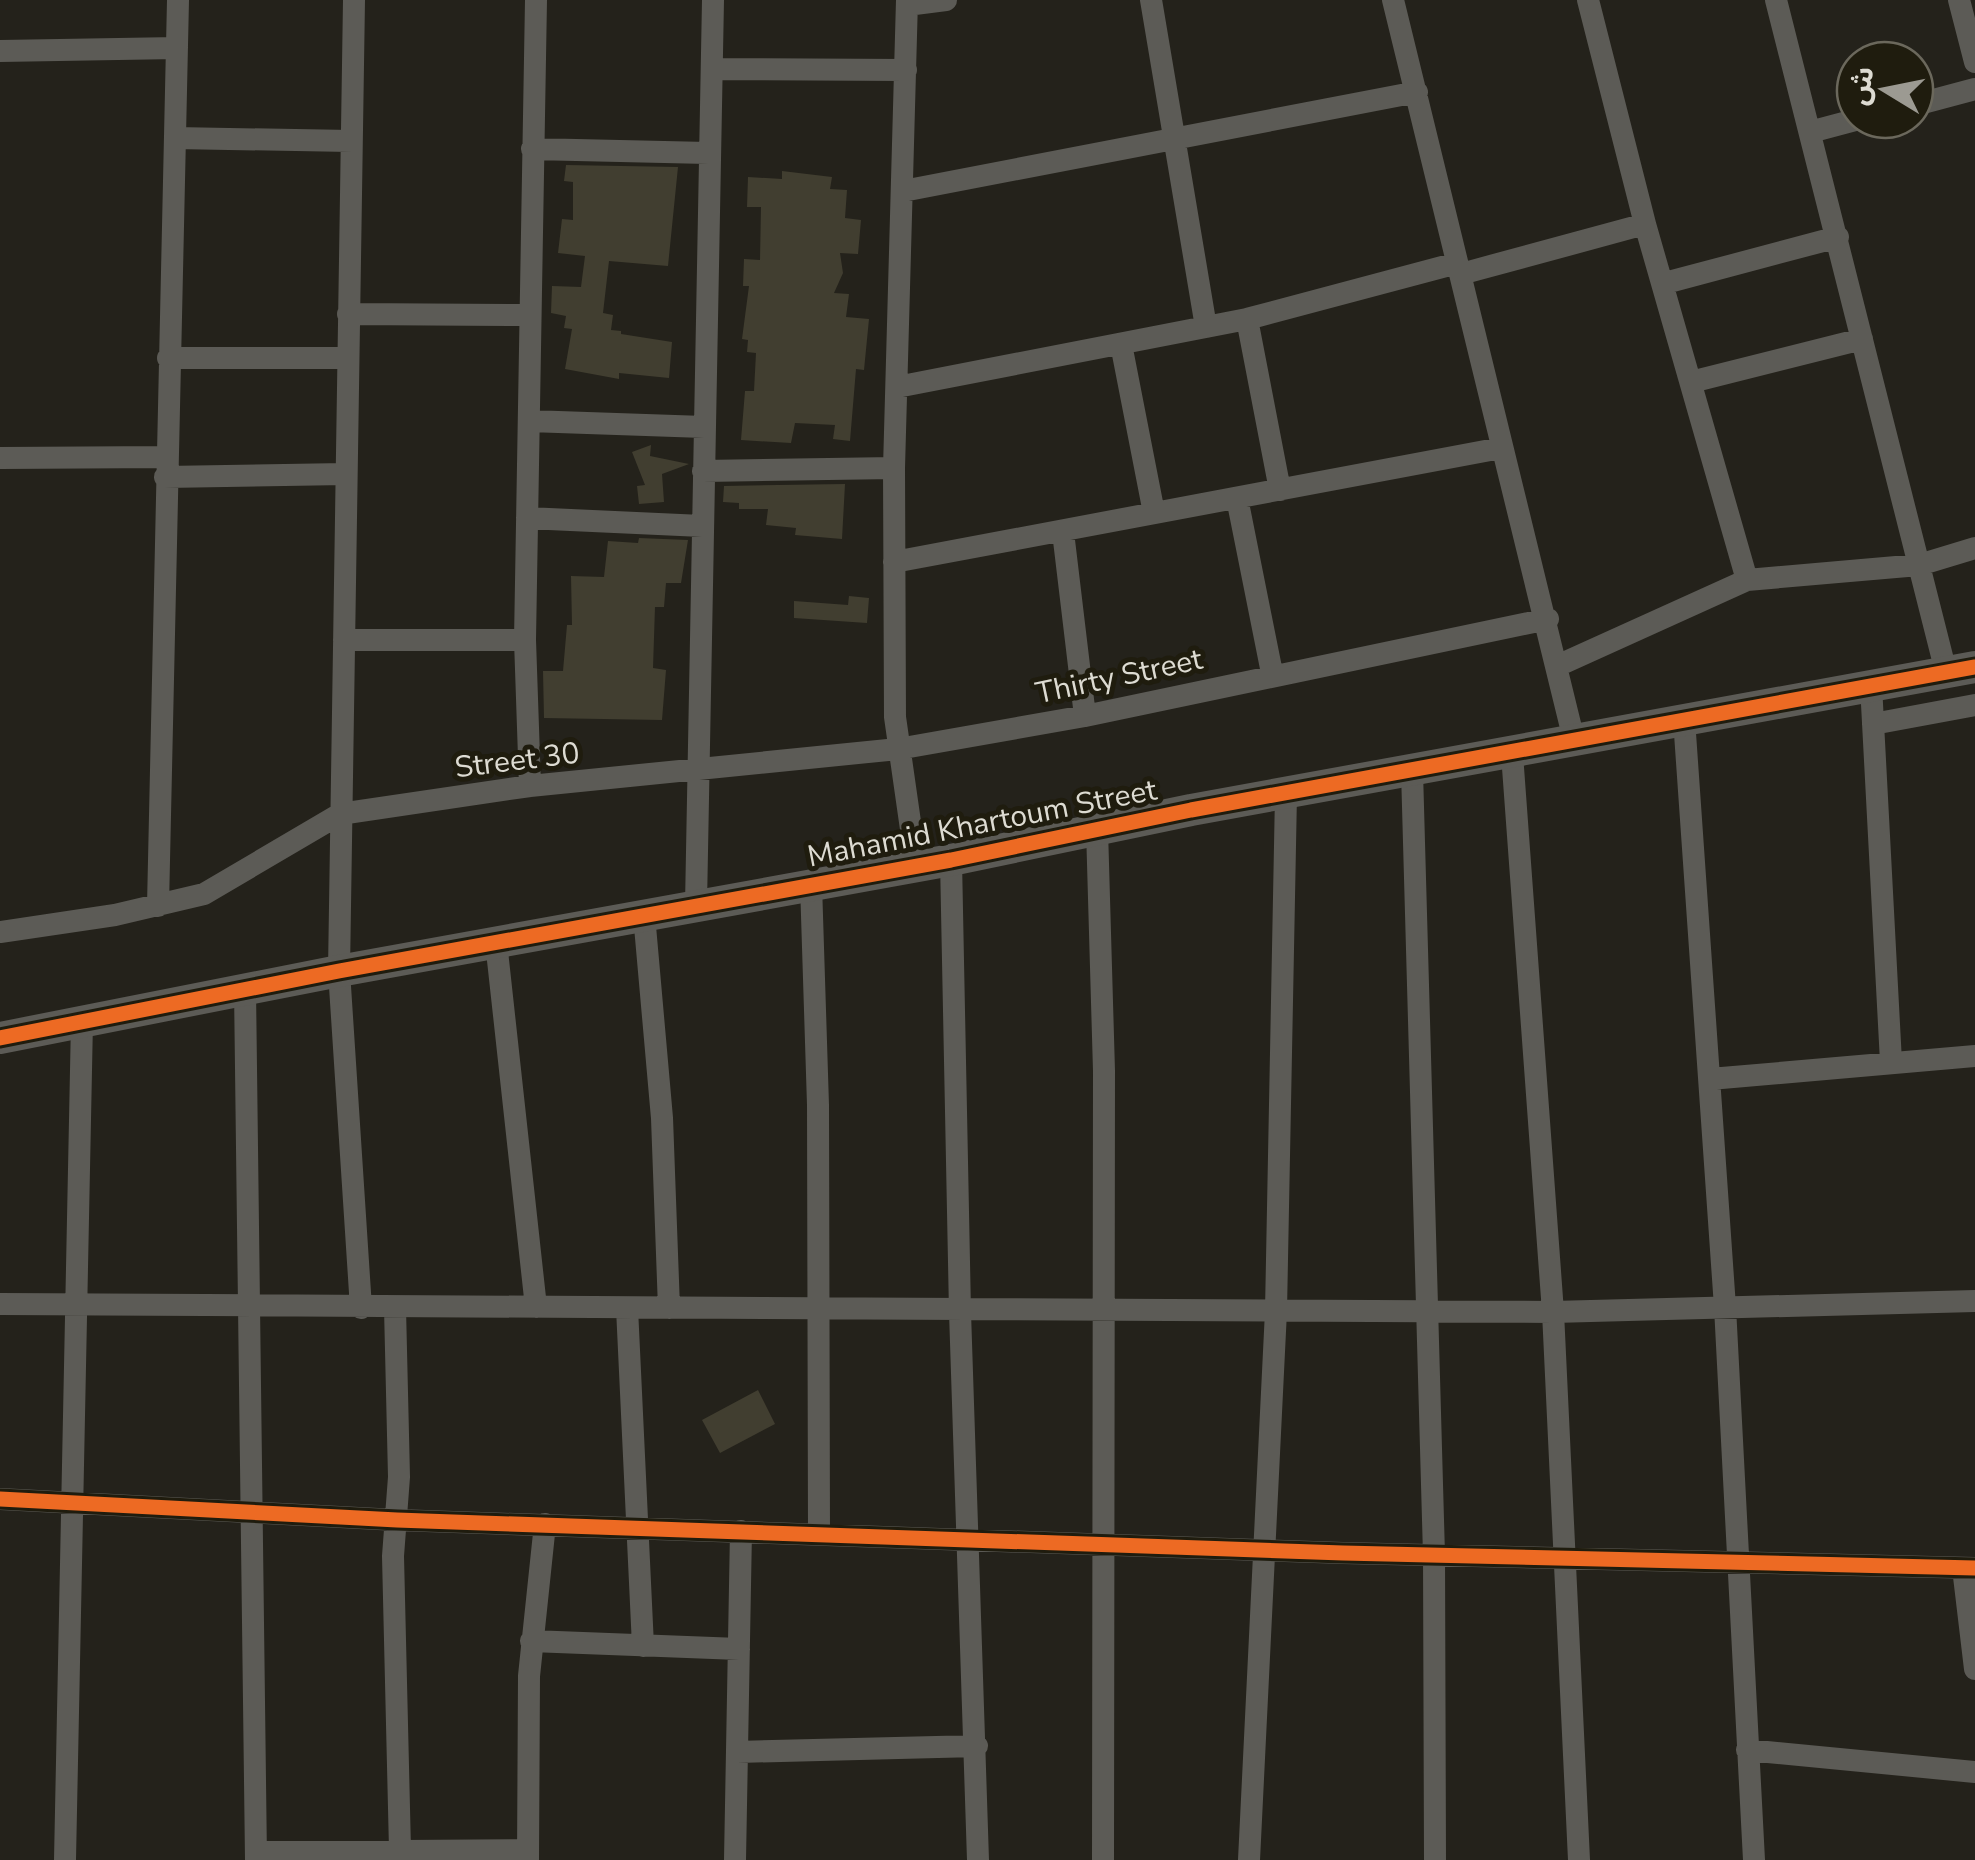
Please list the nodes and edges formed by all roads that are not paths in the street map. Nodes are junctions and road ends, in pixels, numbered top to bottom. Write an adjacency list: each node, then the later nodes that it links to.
1 (178, 0): 12 (street)
2 (354, 0): 23 (street)
3 (536, 0): 25 (street)
4 (713, 0): 15 (street)
5 (946, 0): 11 (street)
6 (1150, 0): 24 (street)
7 (1393, 0): 18 (street)
8 (1588, 0): 28 (street)
9 (1776, 0): 21 (street)
10 (1959, 0): 14 (street)
11 (907, 3): 16 (street)
12 (177, 48): 13 (street); 22 (street)
13 (0, 51)
14 (1975, 62)
15 (712, 69): 16 (street); 26 (street)
16 (906, 70): 27 (street)
17 (1975, 90): 19 (street)
18 (1417, 92): 24 (street); 30 (street)
19 (1935, 100)
20 (1835, 125): 21 (street)
21 (1810, 132): 29 (street)
22 (175, 138): 23 (street); 38 (street)
23 (351, 141): 32 (street)
24 (1175, 141): 27 (street); 35 (street)
25 (532, 149): 26 (street); 33 (street)
26 (708, 153): 43 (street)
27 (903, 191): 41 (street)
28 (1645, 224): 30 (street); 31 (street)
29 (1838, 238): 31 (street); 36 (street)
30 (1459, 269): 34 (street); 44 (street)
31 (1665, 282): 40 (street)
32 (348, 314): 33 (street); 39 (street)
33 (530, 315): 42 (street)
34 (1247, 319): 35 (street); 50 (street)
35 (1206, 326): 37 (street)
36 (1862, 339): 40 (street); 58 (street)
37 (1121, 344): 41 (street); 52 (street)
38 (168, 358): 39 (street); 46 (street)
39 (348, 358): 49 (street)
40 (1690, 382): 59 (street)
41 (897, 387): 47 (street)
42 (528, 421): 43 (street); 53 (street)
43 (704, 427): 48 (street)
44 (1501, 448): 50 (street); 60 (street)
45 (0, 458): 46 (street)
46 (166, 467): 49 (street); 84 (street)
47 (894, 468): 48 (street); 57 (street)
48 (702, 471): 54 (street)
49 (345, 474): 61 (street)
50 (1280, 490): 51 (street)
51 (1237, 498): 52 (street); 65 (street)
52 (1154, 513): 55 (street)
53 (527, 518): 54 (street); 62 (street)
54 (702, 526): 74 (street)
55 (1063, 532): 57 (street); 68 (street)
56 (1975, 548): 58 (street)
57 (894, 562): 72 (street)
58 (1919, 565): 59 (street); 64 (street)
59 (1747, 580): 63 (street)
60 (1548, 618): 63 (street); 65 (street, Thirty Street)
61 (344, 640): 62 (street); 78 (street)
62 (525, 640): 76 (street)
63 (1556, 666): 71 (street)
64 (1960, 669): 66 (street, Mahamid Khartoum Street)
65 (1272, 674): 68 (street, Thirty Street)
66 (1871, 685): 69 (street, Mahamid Khartoum Street); 70 (street)
67 (1975, 706): 70 (street)
68 (1085, 716): 72 (street, Thirty Street)
69 (1684, 719): 71 (street, Mahamid Khartoum Street); 94 (street)
70 (1873, 724): 93 (street)
71 (1574, 740): 73 (street, Mahamid Khartoum Street)
72 (898, 749): 74 (street, Thirty Street); 81 (street)
73 (1512, 754): 75 (street, Mahamid Khartoum Street); 110 (street)
74 (700, 772): 76 (street, Street 30); 83 (street)
75 (1412, 772): 77 (street, Mahamid Khartoum Street); 108 (street)
76 (530, 786): 78 (street, Street 30)
77 (1286, 794): 79 (street, Mahamid Khartoum Street); 107 (street)
78 (340, 814): 84 (street); 88 (street)
79 (1097, 828): 80 (street, Mahamid Khartoum Street); 106 (street)
80 (952, 860): 81 (street, Mahamid Khartoum Street); 109 (street)
81 (916, 864): 82 (street, Mahamid Khartoum Street)
82 (810, 884): 83 (street, Mahamid Khartoum Street); 105 (street)
83 (696, 905): 85 (street, Mahamid Khartoum Street)
84 (158, 906): 86 (street)
85 (644, 915): 87 (street, Mahamid Khartoum Street); 104 (street)
86 (0, 932)
87 (496, 942): 88 (street, Mahamid Khartoum Street); 99 (street)
88 (339, 970): 89 (street, Mahamid Khartoum Street); 101 (street)
89 (244, 988): 90 (street, Mahamid Khartoum Street); 98 (street)
90 (82, 1021): 91 (street, Mahamid Khartoum Street); 97 (street)
91 (0, 1038)
92 (1975, 1056): 93 (street)
93 (1890, 1062): 94 (street)
94 (1710, 1079): 100 (street)
95 (1975, 1301): 100 (street)
96 (0, 1304): 97 (street)
97 (78, 1304): 98 (street); 112 (street)
98 (250, 1307): 101 (street); 113 (street)
99 (536, 1307): 102 (street); 103 (street)
100 (1725, 1307): 110 (street); 124 (street)
101 (362, 1308): 102 (street)
102 (396, 1308): 114 (street)
103 (627, 1308): 104 (street); 116 (street)
104 (668, 1308): 105 (street)
105 (817, 1310): 109 (street); 118 (street)
106 (1105, 1311): 107 (street); 109 (street); 120 (street)
107 (1276, 1311): 108 (street); 121 (street)
108 (1427, 1311): 110 (street); 122 (street)
109 (960, 1312): 119 (street)
110 (1554, 1312): 123 (street)
111 (0, 1499): 112 (street)
112 (74, 1502): 113 (street); 137 (street)
113 (252, 1510): 114 (street); 136 (street)
114 (397, 1520): 115 (street); 134 (street)
115 (545, 1524): 116 (street); 126 (street)
116 (640, 1528): 117 (street); 127 (street)
117 (741, 1531): 118 (street); 128 (street)
118 (820, 1534): 119 (street)
119 (969, 1539): 120 (street); 130 (street)
120 (1105, 1544): 121 (street); 140 (street)
121 (1263, 1550): 122 (street); 141 (street)
122 (1434, 1554): 123 (street); 142 (street)
123 (1564, 1559): 124 (street); 143 (street)
124 (1738, 1563): 125 (street); 131 (street)
125 (1969, 1568): 129 (street)
126 (531, 1642): 127 (street); 135 (street)
127 (643, 1646): 128 (street)
128 (739, 1649): 132 (street)
129 (1975, 1669)
130 (977, 1746): 132 (street); 139 (street)
131 (1747, 1750): 133 (street); 144 (street)
132 (737, 1752): 138 (street)
133 (1975, 1772)
134 (400, 1850): 135 (street); 136 (street)
135 (528, 1855)
136 (256, 1856)
137 (65, 1860)
138 (735, 1860)
139 (978, 1860)
140 (1103, 1860)
141 (1249, 1860)
142 (1435, 1860)
143 (1579, 1860)
144 (1754, 1860)

